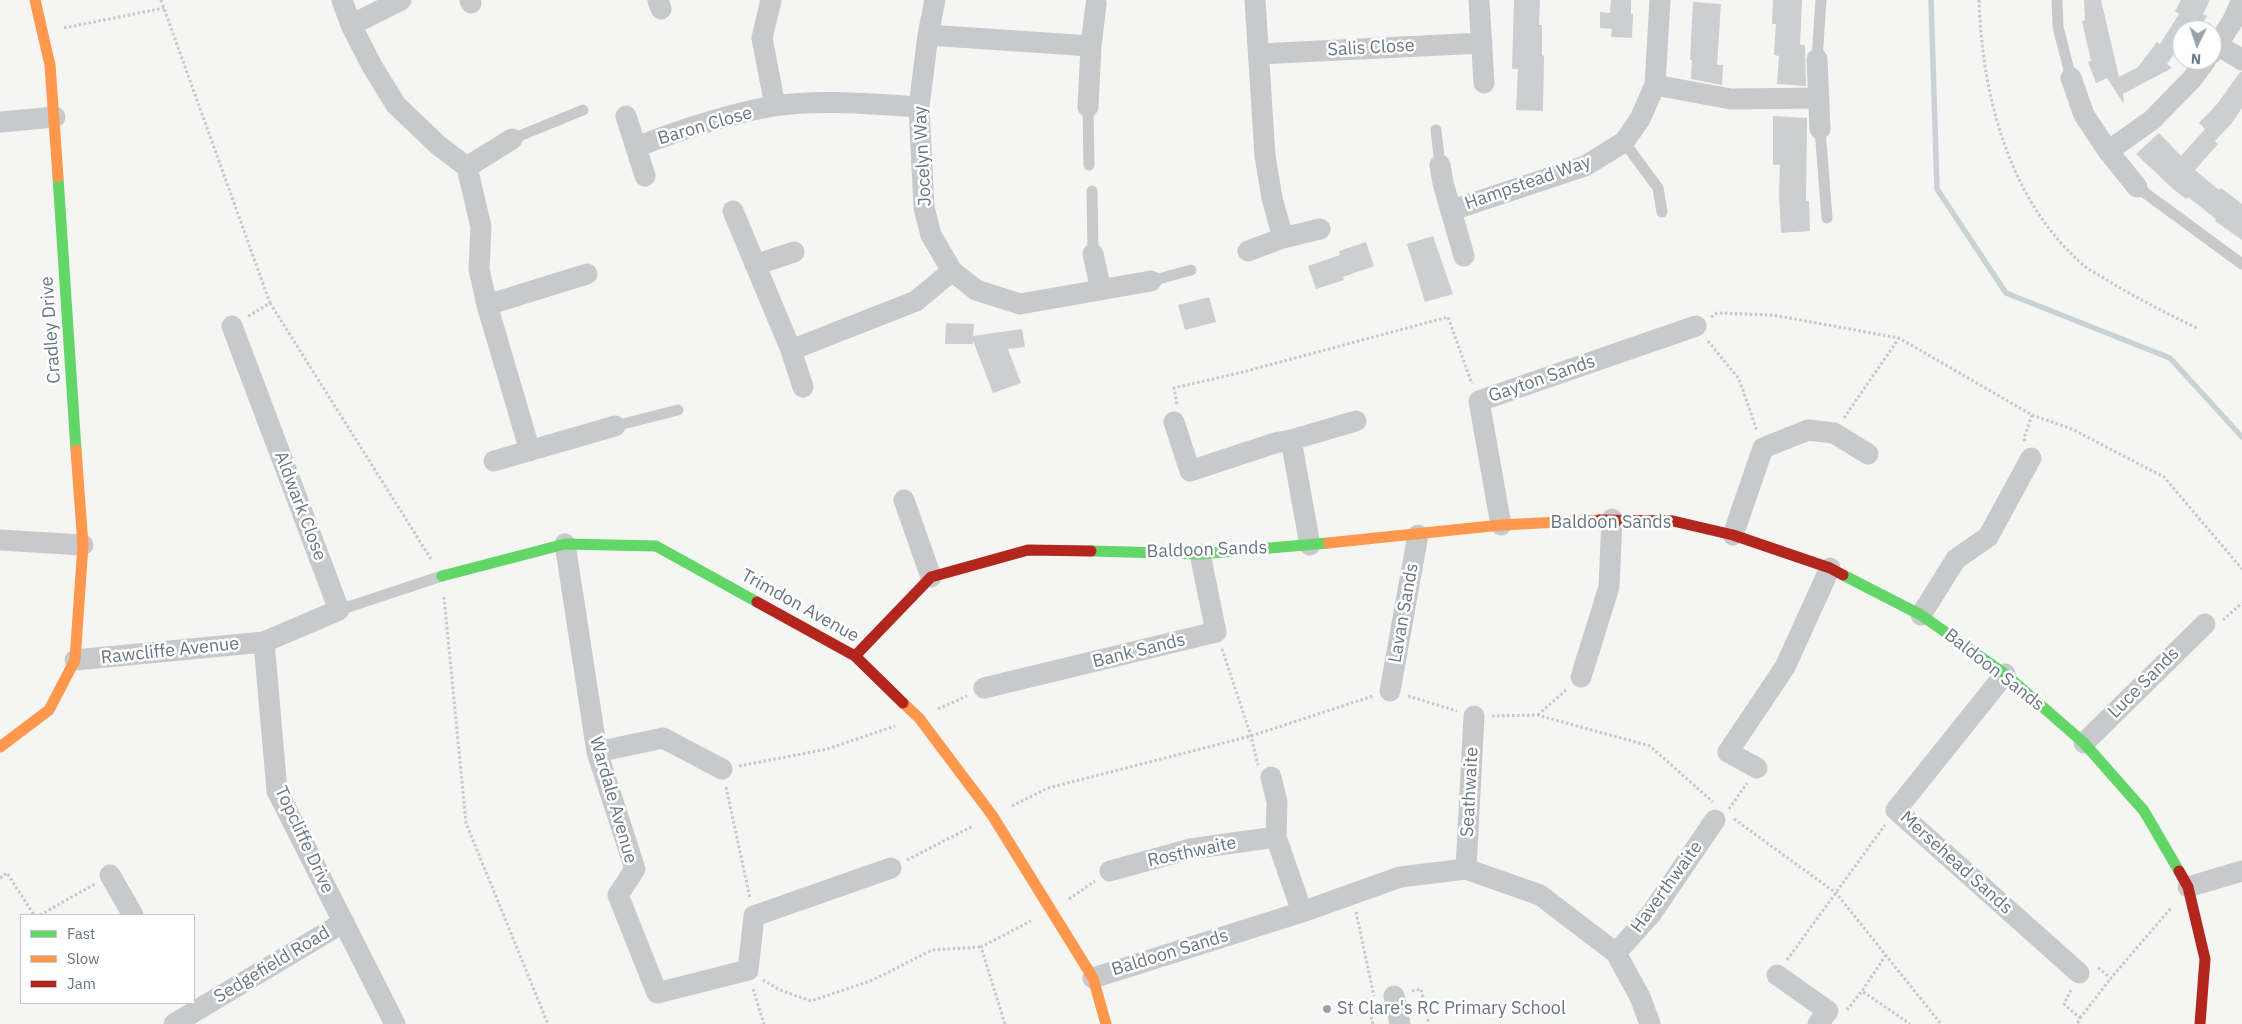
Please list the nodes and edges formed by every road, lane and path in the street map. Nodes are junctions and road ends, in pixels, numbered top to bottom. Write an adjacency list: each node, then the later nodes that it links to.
1 (36, 0): 17 (street, Cradley Drive)
2 (161, 0): 15 (path)
3 (342, 0): 16 (street)
4 (401, 0): 16 (street)
5 (771, 0): 31 (street, Baron Close)
6 (935, 0): 18 (street, Jocelyn Way)
7 (1255, 0): 22 (street)
8 (1480, 0): 20 (street)
9 (1660, 0): 29 (street, Hampstead Way)
10 (1821, 0): 24 (lane)
11 (1980, 0): 71 (path)
12 (2057, 0): 27 (lane)
13 (2242, 0): 19 (street)
14 (1096, 4): 21 (street)
15 (164, 8): 17 (path); 67 (path)
16 (351, 25): 46 (street)
17 (44, 31): 36 (street, Cradley Drive)
18 (928, 35): 21 (street); 32 (street, Jocelyn Way)
19 (2222, 35)
20 (1482, 43): 22 (street, Salis Close); 28 (street)
21 (1091, 46): 33 (street)
22 (1260, 54): 55 (street)
23 (2222, 55): 25 (street)
24 (1817, 59): 30 (street)
25 (2242, 60)
26 (2199, 70): 43 (street)
27 (2071, 78): 43 (street)
28 (1484, 83)
29 (1656, 85): 30 (street); 41 (street, Hampstead Way)
30 (1819, 98): 38 (street)
31 (775, 106): 32 (street, Baron Close); 42 (street, Baron Close)
32 (919, 107): 63 (street, Jocelyn Way)
33 (1088, 107): 44 (lane)
34 (583, 110): 40 (lane)
35 (626, 116): 42 (street, Baron Close)
36 (55, 117): 37 (street); 95 (street, Cradley Drive)
37 (0, 122)
38 (1820, 129): 53 (lane)
39 (1436, 130): 45 (lane)
40 (512, 139): 46 (street)
41 (1624, 142): 50 (street, Hampstead Way); 52 (lane)
42 (636, 147): 47 (street, Baron Close)
43 (2108, 151): 48 (street)
44 (1089, 165)
45 (1440, 165): 50 (street, Hampstead Way)
46 (466, 167): 68 (street)
47 (646, 176)
48 (2137, 187): 60 (lane)
49 (1092, 191): 58 (lane)
50 (1452, 210): 59 (street, Hampstead Way)
51 (733, 211): 61 (street)
52 (1662, 212)
53 (1827, 218)
54 (1320, 228): 55 (street)
55 (1283, 238): 56 (street)
56 (1248, 251)
57 (794, 252): 61 (street)
58 (1093, 254): 66 (street)
59 (1464, 256)
60 (2242, 264)
61 (755, 265): 73 (street)
62 (1191, 270): 65 (lane, Jocelyn Way)
63 (952, 271): 66 (street, Jocelyn Way); 73 (street)
64 (587, 274): 68 (street)
65 (1151, 281): 66 (street, Jocelyn Way)
66 (1101, 290)
67 (270, 304): 69 (path); 100 (path)
68 (487, 305): 84 (street)
69 (232, 326): 102 (street, Aldwark Close)
70 (1696, 326): 72 (path); 75 (street, Gayton Sands); 83 (path)
71 (2197, 328)
72 (1899, 338): 77 (path); 81 (path)
73 (790, 350): 74 (street)
74 (803, 387)
75 (1479, 402): 79 (path); 90 (street, Gayton Sands)
76 (678, 410): 80 (lane)
77 (2032, 415): 86 (path); 99 (path)
78 (1356, 421): 82 (street)
79 (1174, 422): 82 (street)
80 (616, 426): 84 (street)
81 (1834, 433): 83 (street); 85 (street)
82 (1291, 440): 96 (street)
83 (1763, 448): 91 (street)
84 (530, 451): 87 (street)
85 (1868, 454)
86 (2031, 458): 103 (street)
87 (494, 461)
88 (904, 500): 101 (street)
89 (1612, 519): 90 (street, Baldoon Sands); 91 (street, Baldoon Sands); 110 (street)
90 (1501, 525): 92 (street, Baldoon Sands)
91 (1733, 534): 98 (street, Baldoon Sands)
92 (1418, 536): 96 (street, Baldoon Sands); 112 (street, Lavan Sands)
93 (0, 540): 95 (street)
94 (565, 544): 100 (street, Trimdon Avenue); 107 (street, Trimdon Avenue); 119 (street, Wardale Avenue)
95 (83, 545): 108 (street, Cradley Drive)
96 (1310, 545): 97 (street, Baldoon Sands)
97 (1200, 554): 101 (street, Baldoon Sands); 105 (street)
98 (1830, 568): 103 (street, Baldoon Sands); 120 (street)
99 (2242, 569)
100 (442, 576): 102 (lane); 155 (path)
101 (931, 577): 107 (street)
102 (339, 610): 106 (street)
103 (1921, 615): 109 (street, Baldoon Sands)
104 (2205, 624): 117 (street, Luce Sands)
105 (1216, 632): 111 (street, Bank Sands); 116 (path)
106 (264, 642): 108 (street, Rawcliffe Avenue); 142 (street, Topcliffe Drive)
107 (855, 656): 115 (street, Trimdon Avenue)
108 (75, 660): 118 (street)
109 (2005, 674): 117 (street, Baldoon Sands); 123 (street, Mersehead Sands)
110 (1580, 678): 113 (path)
111 (984, 688): 115 (path)
112 (1390, 690): 114 (path); 116 (path)
113 (1537, 715): 114 (path); 125 (path)
114 (1474, 716): 128 (street, Seathwaite)
115 (919, 718): 121 (path); 124 (street, Trimdon Avenue)
116 (1250, 736): 122 (path); 124 (path)
117 (2084, 743): 133 (street, Baldoon Sands)
118 (0, 747)
119 (597, 752): 121 (street); 146 (street, Wardale Avenue)
120 (1757, 768): 125 (path)
121 (722, 769): 141 (path)
122 (1271, 777): 126 (street)
123 (1896, 810): 134 (path); 147 (street, Mersehead Sands)
124 (992, 815): 127 (path); 136 (street, Trimdon Avenue)
125 (1721, 817): 134 (path); 144 (street, Haverthwaite)
126 (1276, 837): 129 (street, Rosthwaite); 137 (street)
127 (891, 868): 141 (street)
128 (1466, 869): 135 (street, Baldoon Sands); 144 (street, Baldoon Sands)
129 (1110, 871): 136 (path)
130 (2242, 872): 133 (street)
131 (110, 875): 139 (path); 140 (street)
132 (0, 878): 138 (path)
133 (2188, 887): 150 (path); 167 (street, Baldoon Sands)
134 (1836, 893): 145 (path); 148 (path)
135 (1352, 894): 137 (street, Baldoon Sands); 151 (path)
136 (1051, 911): 143 (path); 149 (street, Trimdon Avenue)
137 (1302, 912): 149 (street, Baldoon Sands)
138 (33, 914)
139 (42, 914)
140 (132, 914)
141 (754, 916): 146 (street)
142 (344, 922): 152 (street, Sedgefield Road); 154 (street, Topcliffe Drive)
143 (982, 947): 146 (path); 157 (path)
144 (1616, 953): 162 (street, Baldoon Sands)
145 (1886, 955): 164 (path); 165 (path)
146 (748, 970): 156 (path)
147 (2080, 973): 150 (path); 153 (path)
148 (1777, 975): 163 (street)
149 (1093, 978): 158 (street, Trimdon Avenue)
150 (2111, 978): 153 (path)
151 (1389, 996): 159 (path); 160 (street); 161 (path)
152 (182, 1014)
153 (2080, 1018): 166 (path)
154 (396, 1024)
155 (548, 1024)
156 (764, 1024)
157 (1005, 1024)
158 (1106, 1024)
159 (1373, 1024)
160 (1400, 1024)
161 (1429, 1024)
162 (1650, 1024)
163 (1818, 1024)
164 (1910, 1024)
165 (1941, 1024)
166 (2077, 1024)
167 (2200, 1024)

